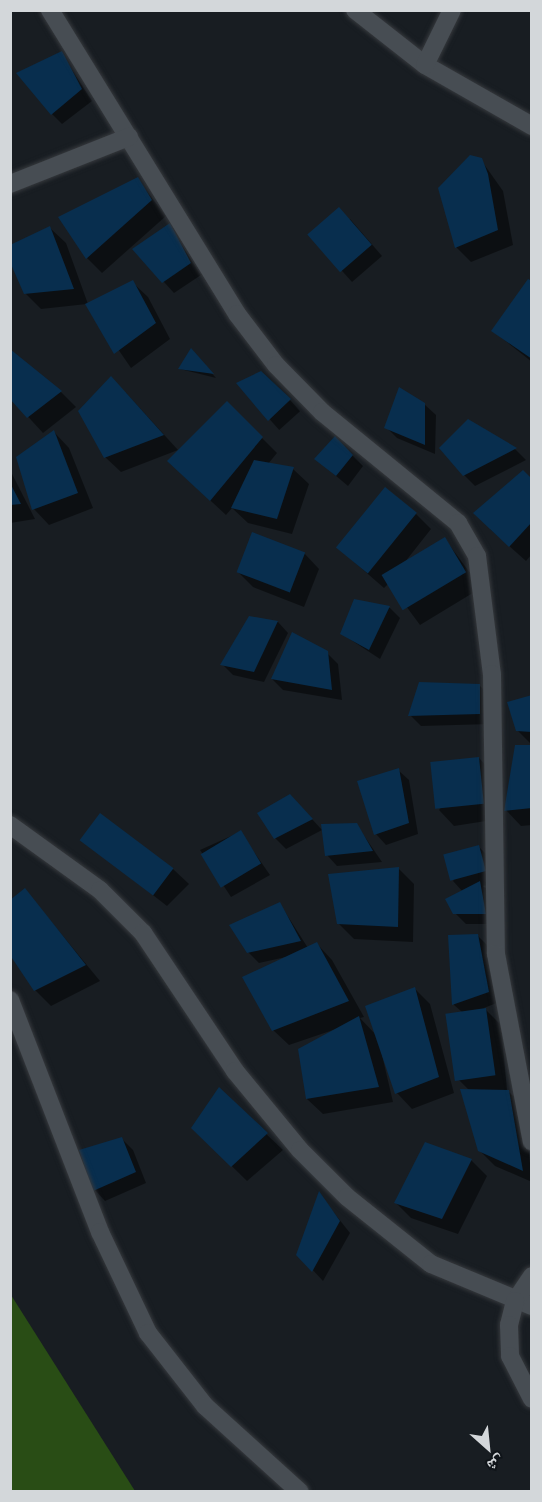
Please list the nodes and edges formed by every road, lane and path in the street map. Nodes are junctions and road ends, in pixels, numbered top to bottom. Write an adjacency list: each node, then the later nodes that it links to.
1 (50, 10): 6 (street)
2 (355, 10): 4 (street)
3 (452, 10): 4 (street)
4 (425, 65): 5 (street)
5 (531, 126)
6 (129, 137): 7 (street); 10 (street)
7 (10, 184)
8 (10, 825): 12 (street)
9 (10, 1000): 14 (street)
10 (531, 1142)
11 (531, 1276): 12 (street)
12 (523, 1304): 13 (street)
13 (531, 1399)
14 (300, 1491)

